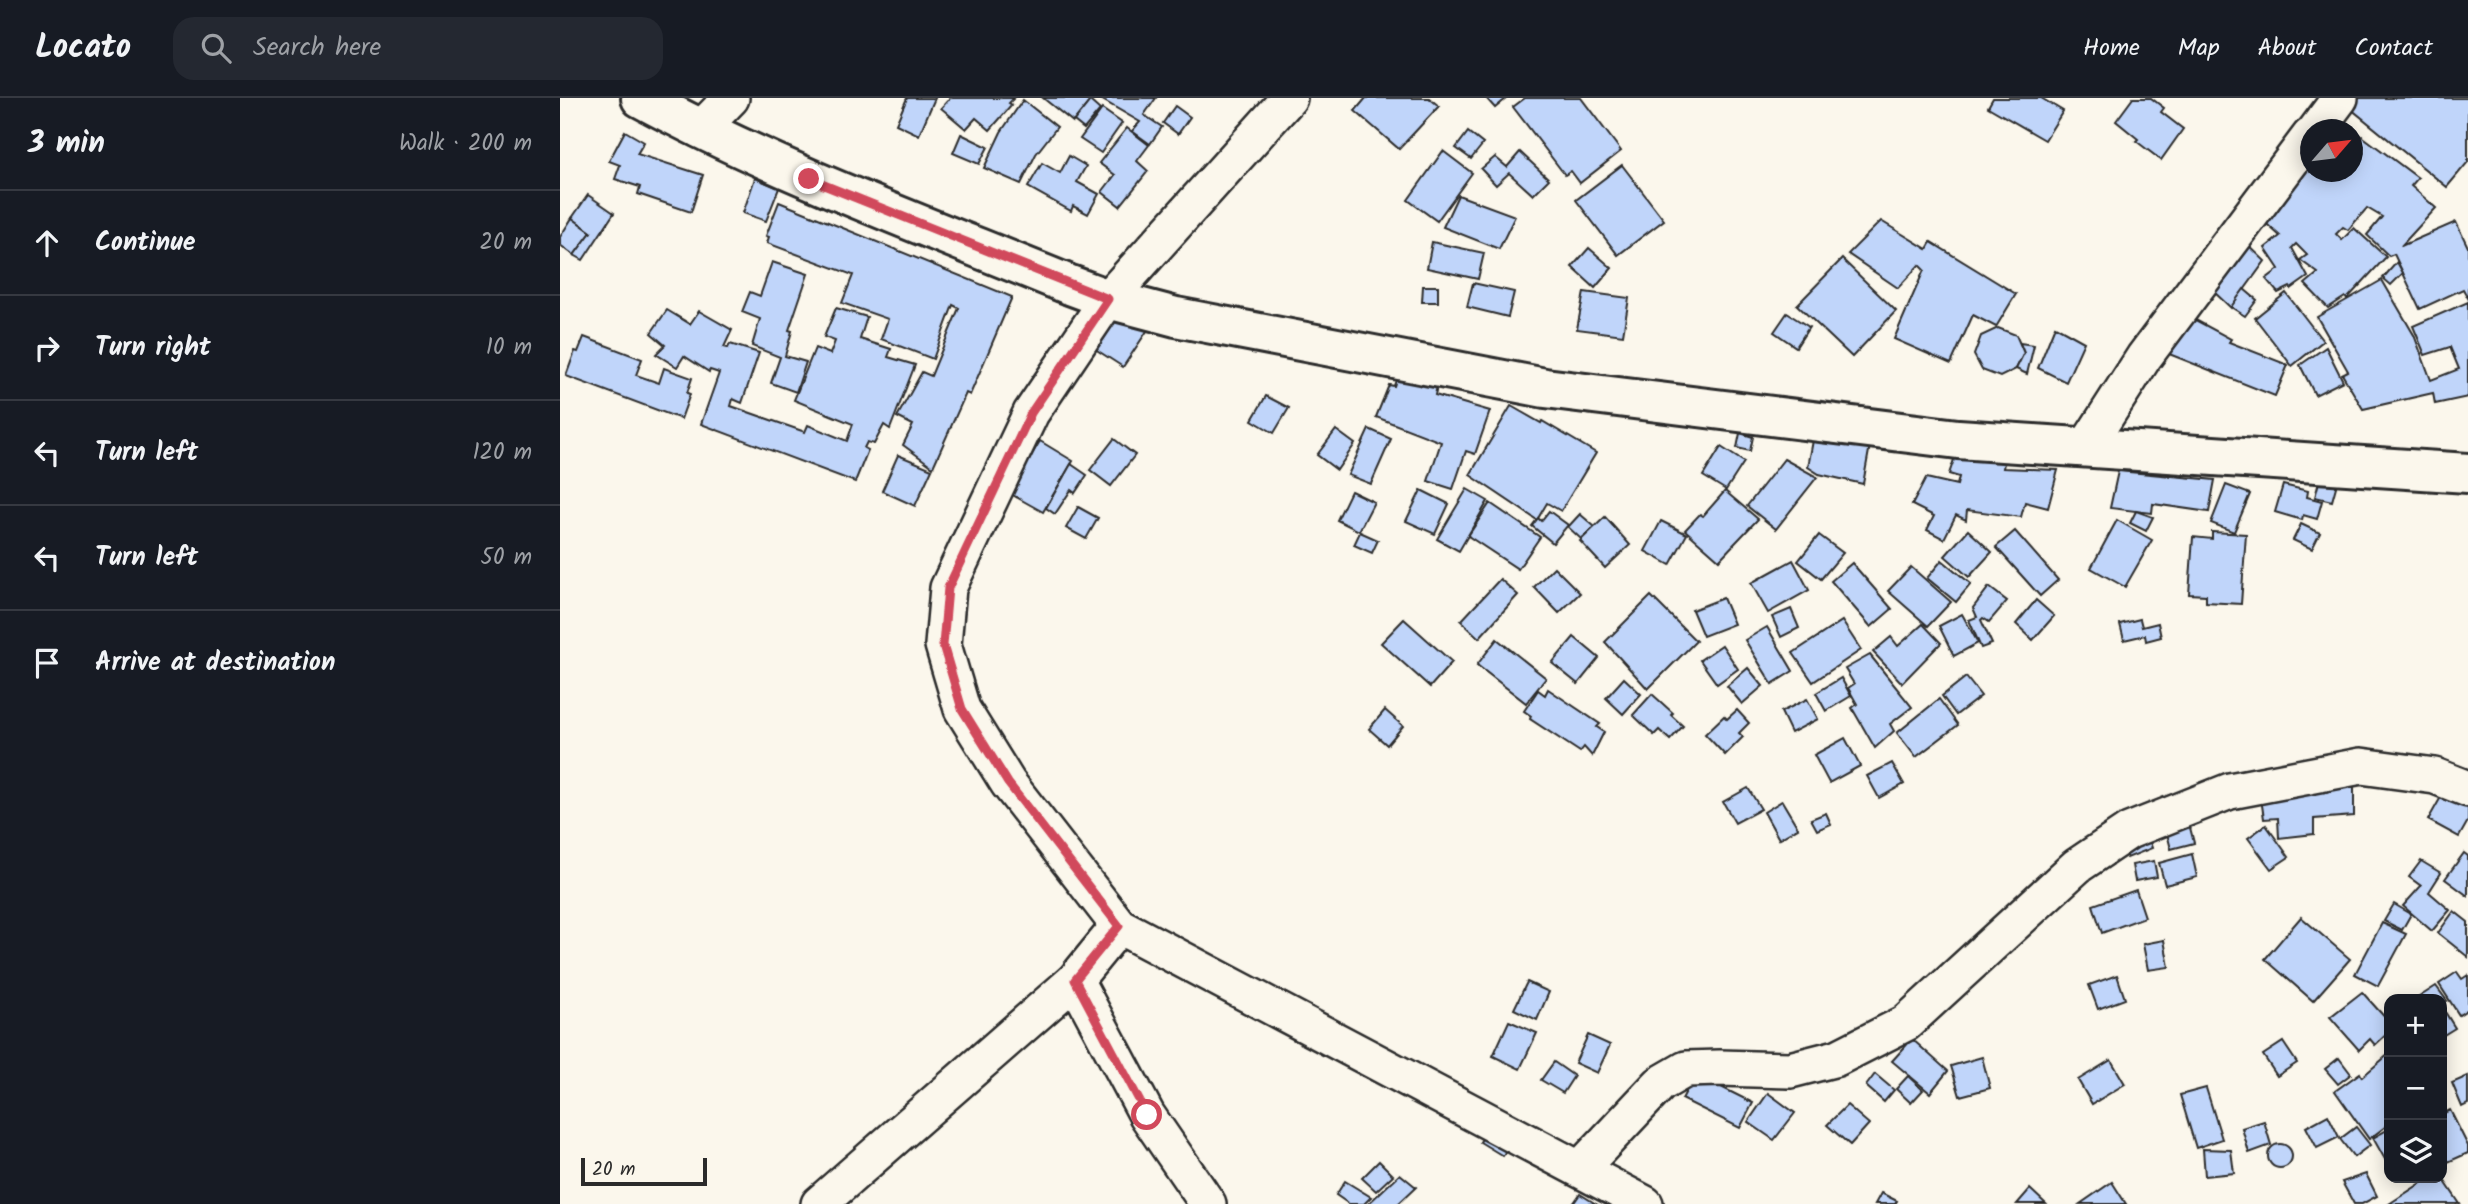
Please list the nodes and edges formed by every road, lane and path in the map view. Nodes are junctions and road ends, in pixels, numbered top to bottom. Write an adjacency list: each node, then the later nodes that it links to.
1 (641, 98): 6 (main road)
2 (730, 98): 6 (street)
3 (1289, 98): 8 (street)
4 (2340, 98): 5 (street)
5 (2324, 119)
6 (700, 130): 8 (main road)
7 (2300, 151): 9 (street)
8 (1108, 299): 9 (main road); 12 (street)
9 (2086, 447): 10 (main road)
10 (2468, 472)
11 (2468, 789): 14 (street)
12 (1119, 926): 13 (street); 14 (street)
13 (1075, 980): 15 (street); 16 (street)
14 (1580, 1169): 17 (street)
15 (819, 1204)
16 (1208, 1204)
17 (1645, 1204)

